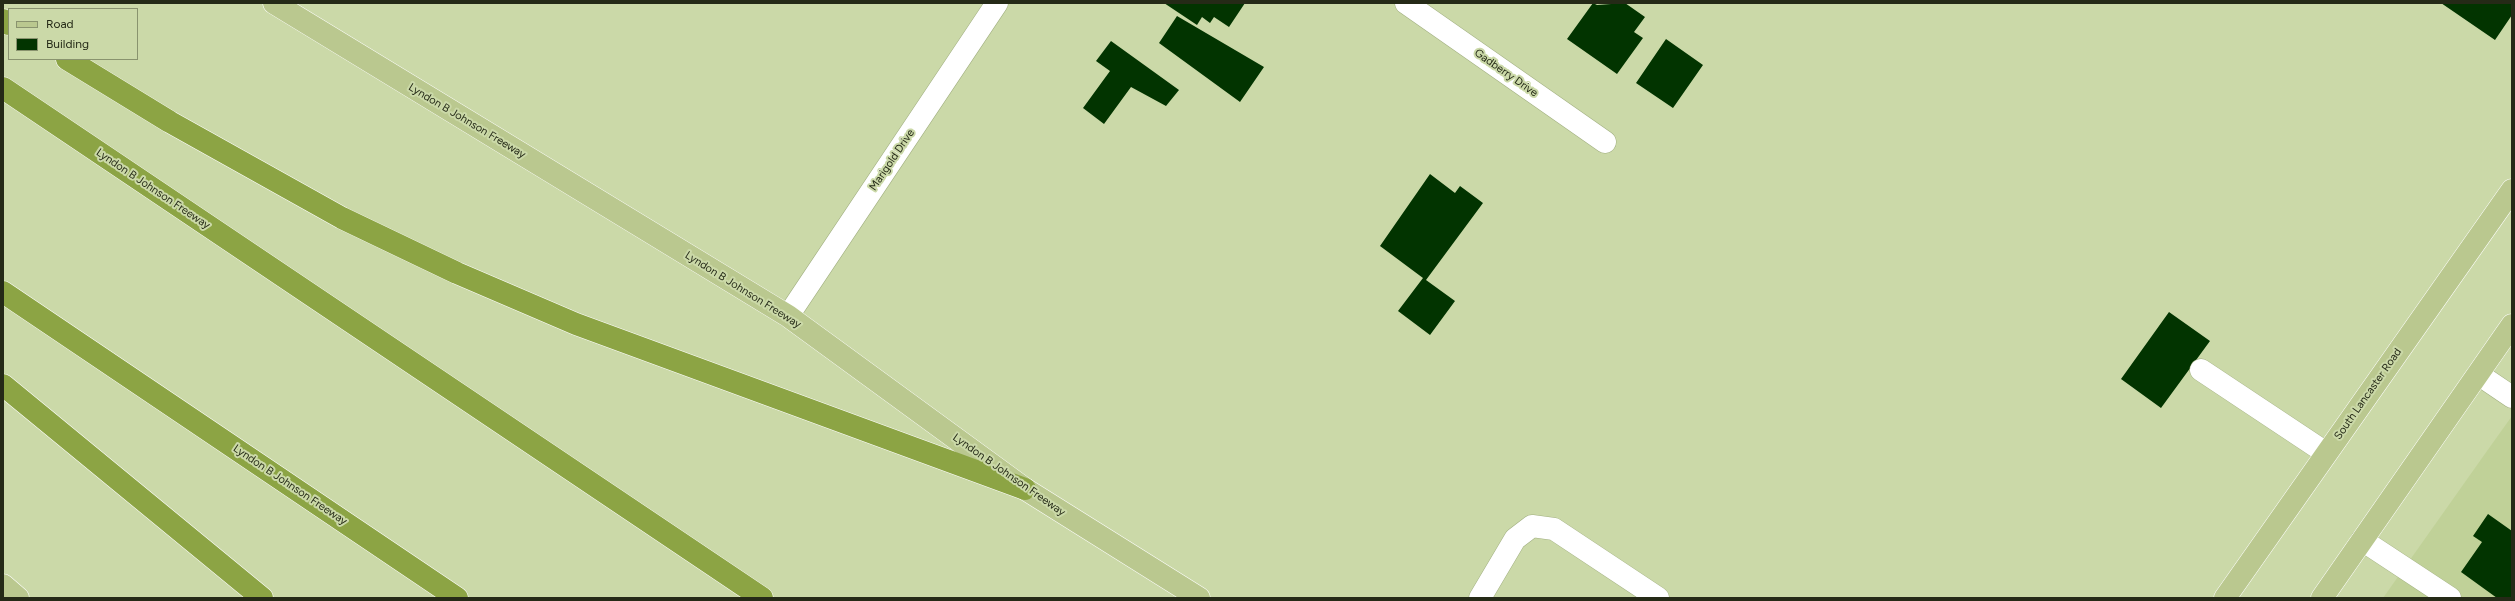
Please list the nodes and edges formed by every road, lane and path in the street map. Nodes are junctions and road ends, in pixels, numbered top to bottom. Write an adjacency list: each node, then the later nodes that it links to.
1 (274, 3): 9 (main road, Lyndon B Johnson Freeway)
2 (997, 3): 9 (street, Marigold Drive)
3 (1406, 3): 6 (street, Gadberry Drive)
4 (69, 60): 16 (highway)
5 (3, 88): 22 (highway, Lyndon B Johnson Freeway)
6 (1605, 142)
7 (2512, 190): 15 (main road, South Lancaster Road)
8 (3, 292): 21 (highway, Lyndon B Johnson Freeway)
9 (788, 316): 16 (main road, Lyndon B Johnson Freeway)
10 (2512, 324): 12 (main road)
11 (2201, 370): 15 (street)
12 (2478, 374): 14 (street); 17 (main road)
13 (3, 385): 20 (highway)
14 (2512, 397)
15 (2326, 453): 26 (main road, South Lancaster Road)
16 (1025, 489): 23 (main road, Lyndon B Johnson Freeway)
17 (2362, 540): 27 (main road); 28 (street)
18 (3, 584): 19 (main road)
19 (18, 598)
20 (262, 598)
21 (457, 598)
22 (762, 598)
23 (1199, 598)
24 (1480, 598): 25 (street)
25 (1658, 598)
26 (2225, 598)
27 (2322, 598)
28 (2450, 598)

